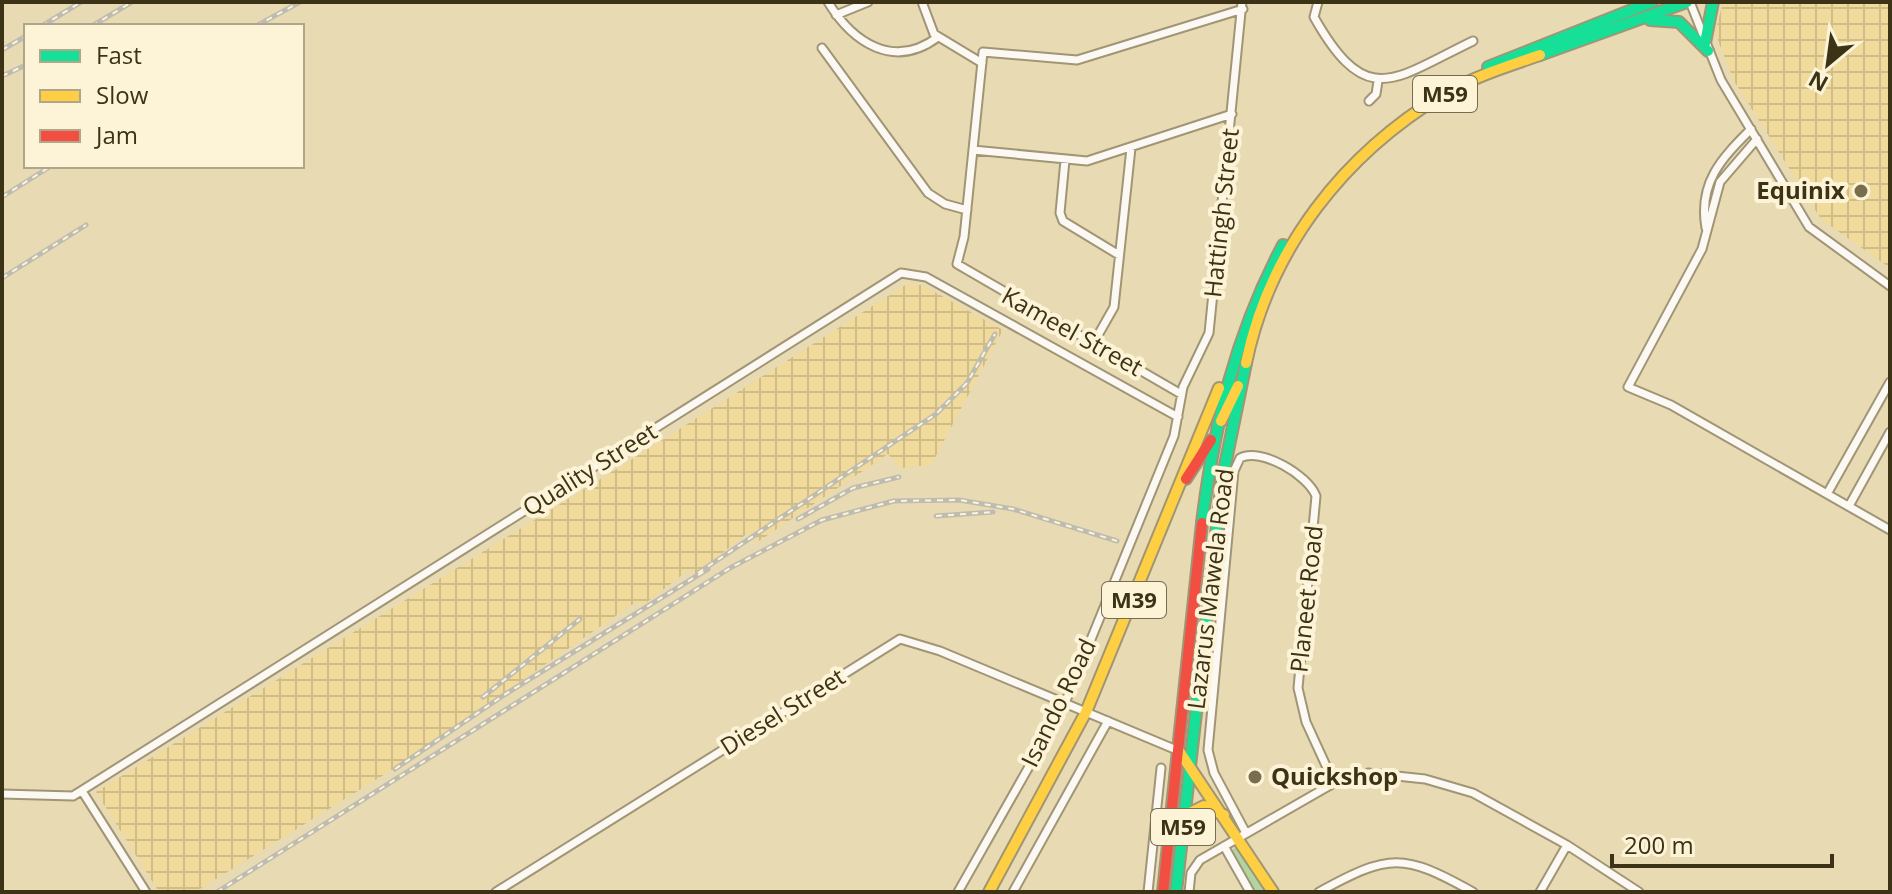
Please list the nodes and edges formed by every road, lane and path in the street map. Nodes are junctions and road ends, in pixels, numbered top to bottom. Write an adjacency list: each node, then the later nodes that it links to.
1 (828, 2): 9 (street)
2 (868, 2): 9 (street)
3 (922, 2): 11 (street)
4 (1318, 2): 16 (street)
5 (1652, 2): 29 (main road, Lazarus Mawela Road / M59)
6 (1688, 2): 10 (main road, Lazarus Mawela Road / M59); 13 (street)
7 (1713, 2): 13 (main road)
8 (1243, 5): 15 (street); 18 (street, Hattingh Street)
9 (836, 15): 11 (street)
10 (1631, 24): 13 (main road); 30 (main road, Lazarus Mawela Road / M59)
11 (938, 37): 15 (street)
12 (1473, 41): 16 (street)
13 (1707, 47): 19 (street)
14 (822, 48): 24 (street)
15 (982, 63): 22 (street)
16 (1378, 81): 17 (street)
17 (1369, 101)
18 (1232, 114): 21 (street); 32 (street, Hattingh Street)
19 (1751, 129): 20 (street); 25 (street)
20 (1757, 139): 25 (street); 27 (street)
21 (1131, 148): 23 (street); 26 (street)
22 (973, 150): 23 (street); 24 (street)
23 (1065, 160): 26 (street)
24 (967, 210): 28 (street, Kameel Street)
25 (1706, 228): 37 (street)
26 (1119, 255): 28 (street)
27 (1890, 286)
28 (1093, 344): 32 (street, Kameel Street)
29 (1233, 356): 35 (main road, Lazarus Mawela Road / M59); 36 (main road, Isando Road / M39)
30 (1242, 378): 35 (main road, M39); 44 (main road, Lazarus Mawela Road / M59)
31 (1890, 382): 37 (street)
32 (1181, 394): 33 (street, Hattingh Street)
33 (1178, 417): 40 (street, Isando Road); 47 (street, Quality Street)
34 (1890, 432): 38 (street)
35 (1213, 436): 36 (main road, Isando Road / M39); 43 (main road, Lazarus Mawela Road / M59)
36 (1180, 486): 41 (main road, Isando Road / M39)
37 (1827, 494): 38 (street)
38 (1849, 506): 39 (street)
39 (1890, 530)
40 (1065, 703): 41 (street, Diesel Street); 55 (street, Diesel Street); 56 (street, Isando Road)
41 (1086, 712): 42 (street, Diesel Street); 57 (main road, Isando Road / M39)
42 (1108, 721): 43 (street, Diesel Street); 58 (street, Isando Road)
43 (1179, 751): 44 (main road); 60 (main road, Lazarus Mawela Road / M59)
44 (1190, 762): 49 (main road); 50 (main road, Lazarus Mawela Road / M59)
45 (1161, 768): 59 (street)
46 (1334, 783): 51 (street); 51 (street, Planeet Road); 52 (street)
47 (82, 791): 48 (street, Quality Street); 54 (street)
48 (2, 794)
49 (1224, 815): 50 (main road); 51 (main road)
50 (1184, 816): 61 (main road, Lazarus Mawela Road / M59)
51 (1241, 836): 53 (street); 64 (main road)
52 (1567, 845): 67 (street); 68 (street)
53 (1224, 846): 62 (street); 63 (street)
54 (146, 892)
55 (496, 892)
56 (958, 892)
57 (989, 892)
58 (1013, 892)
59 (1148, 892)
60 (1163, 892)
61 (1176, 892)
62 (1189, 892)
63 (1250, 892)
64 (1273, 892)
65 (1319, 892): 66 (street)
66 (1473, 892)
67 (1540, 892)
68 (1639, 892)

